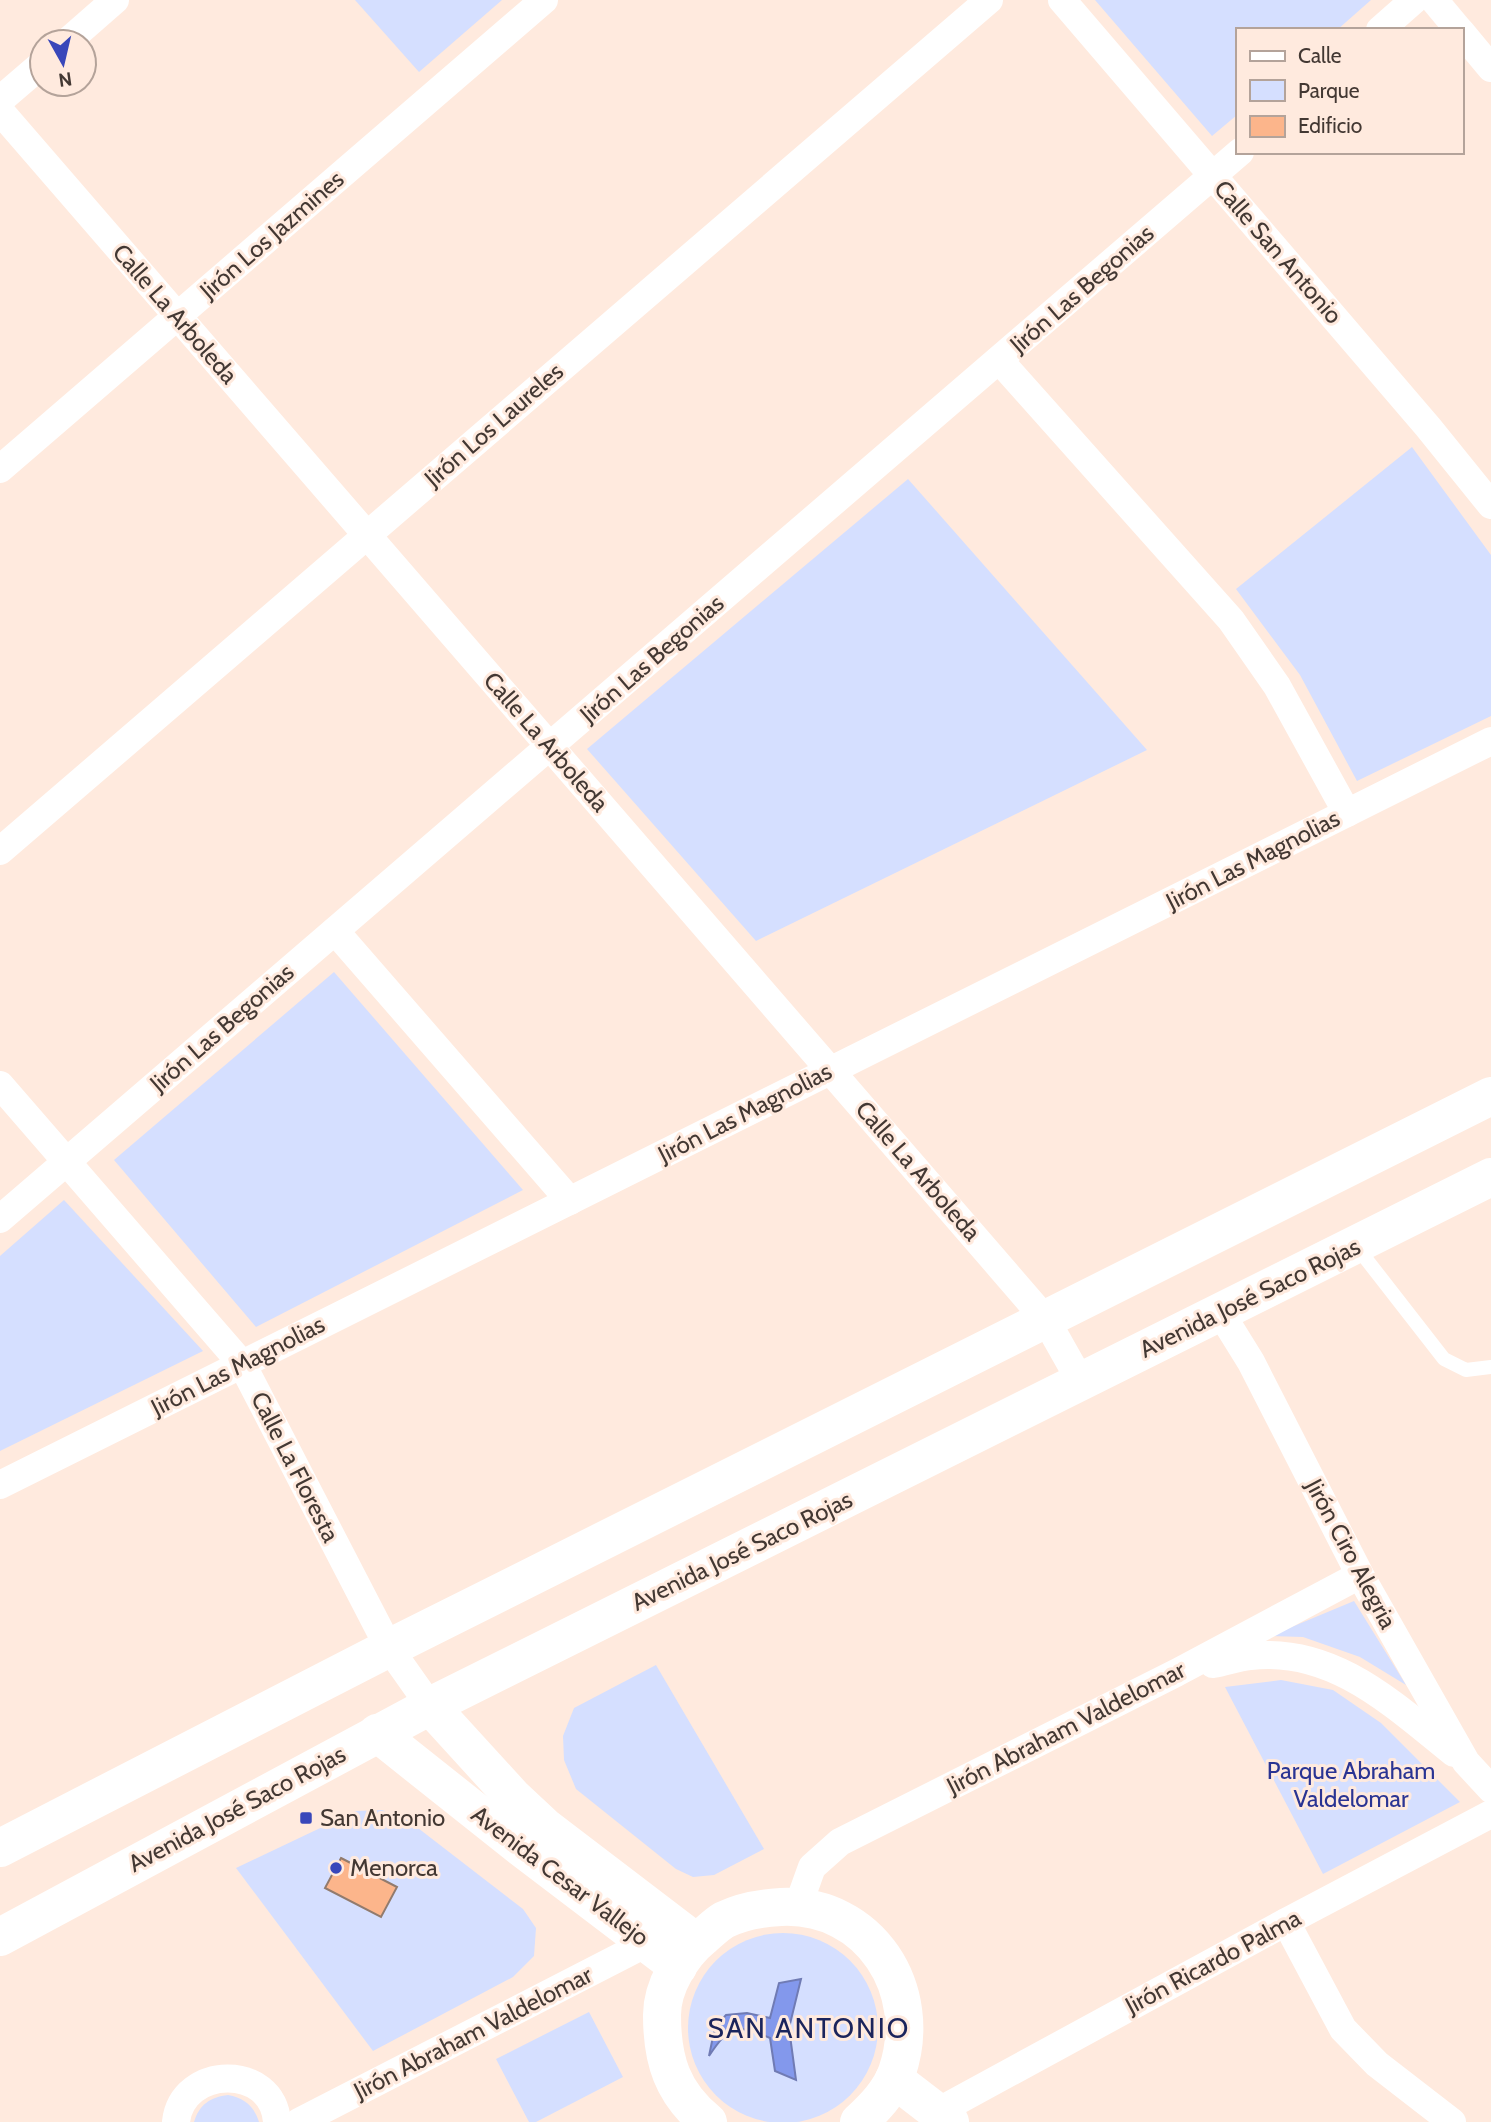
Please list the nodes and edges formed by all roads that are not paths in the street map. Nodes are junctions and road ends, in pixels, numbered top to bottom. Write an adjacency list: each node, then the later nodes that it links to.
1 (115, 0): 7 (street)
2 (544, 0): 17 (street, Jirón Los Jazmines)
3 (989, 0): 21 (street, Jirón Los Laureles)
4 (1062, 0): 16 (street, Calle San Antonio)
5 (1414, 0): 8 (street)
6 (1434, 0): 9 (street)
7 (83, 28)
8 (1382, 28)
9 (1457, 28)
10 (1463, 35): 11 (street)
11 (1491, 68)
12 (28, 76): 13 (street)
13 (0, 100)
14 (0, 111): 17 (street, Calle La Arboleda)
15 (1238, 154): 16 (street, Jirón Las Begonias)
16 (1213, 176): 18 (street, Jirón Las Begonias); 20 (street, Calle San Antonio)
17 (177, 316): 19 (street, Jirón Los Jazmines); 21 (street, Calle La Arboleda)
18 (999, 360): 23 (street, Jirón Las Begonias); 24 (street)
19 (0, 469)
20 (1491, 505)
21 (366, 535): 23 (street, Calle La Arboleda); 25 (street, Jirón Los Laureles)
22 (1491, 741): 24 (street, Jirón Las Magnolias)
23 (550, 747): 26 (street, Jirón Las Begonias); 27 (street, Calle La Arboleda)
24 (1347, 813): 27 (street, Jirón Las Magnolias)
25 (0, 851)
26 (335, 931): 30 (street, Jirón Las Begonias); 32 (street)
27 (831, 1070): 32 (street, Jirón Las Magnolias); 36 (street, Calle La Arboleda)
28 (0, 1085): 30 (street, Calle La Floresta)
29 (1491, 1096): 36 (main road)
30 (66, 1162): 33 (street, Jirón Las Begonias); 37 (street, Calle La Floresta)
31 (1491, 1177): 34 (main road, Avenida José Saco Rojas)
32 (570, 1201): 37 (street, Jirón Las Magnolias)
33 (0, 1219)
34 (1355, 1245): 35 (main road, Avenida José Saco Rojas); 38 (lane)
35 (1220, 1312): 39 (main road, Avenida José Saco Rojas); 41 (street, Jirón Ciro Alegria)
36 (1046, 1320): 39 (street, Calle La Arboleda); 42 (main road)
37 (242, 1364): 40 (street, Jirón Las Magnolias); 42 (street, Calle La Floresta)
38 (1491, 1367)
39 (1081, 1382): 44 (main road, Avenida José Saco Rojas)
40 (0, 1485)
41 (1360, 1575): 43 (street, Jirón Abraham Valdelomar); 46 (street, Jirón Ciro Alegria)
42 (389, 1648): 44 (street, Calle La Floresta); 49 (main road)
43 (1176, 1673): 46 (street); 50 (street, Jirón Abraham Valdelomar)
44 (430, 1706): 45 (main road, Avenida José Saco Rojas); 54 (main road, Avenida Cesar Vallejo)
45 (377, 1733): 52 (main road, Avenida José Saco Rojas); 53 (main road, Avenida Cesar Vallejo)
46 (1466, 1762): 47 (street, Jirón Ciro Alegria)
47 (1491, 1789)
48 (1491, 1814): 51 (street, Jirón Ricardo Palma)
49 (0, 1848)
50 (798, 1906): 54 (main road); 55 (main road)
51 (1286, 1922): 56 (street, Jirón Ricardo Palma); 61 (street)
52 (0, 1937)
53 (647, 1943): 54 (main road, Avenida Cesar Vallejo); 59 (street, Jirón Abraham Valdelomar)
54 (687, 1954): 60 (main road)
55 (882, 2107): 56 (main road)
56 (943, 2117)
57 (176, 2122): 58 (street)
58 (277, 2122)
59 (299, 2122)
60 (708, 2122)
61 (1452, 2122)

